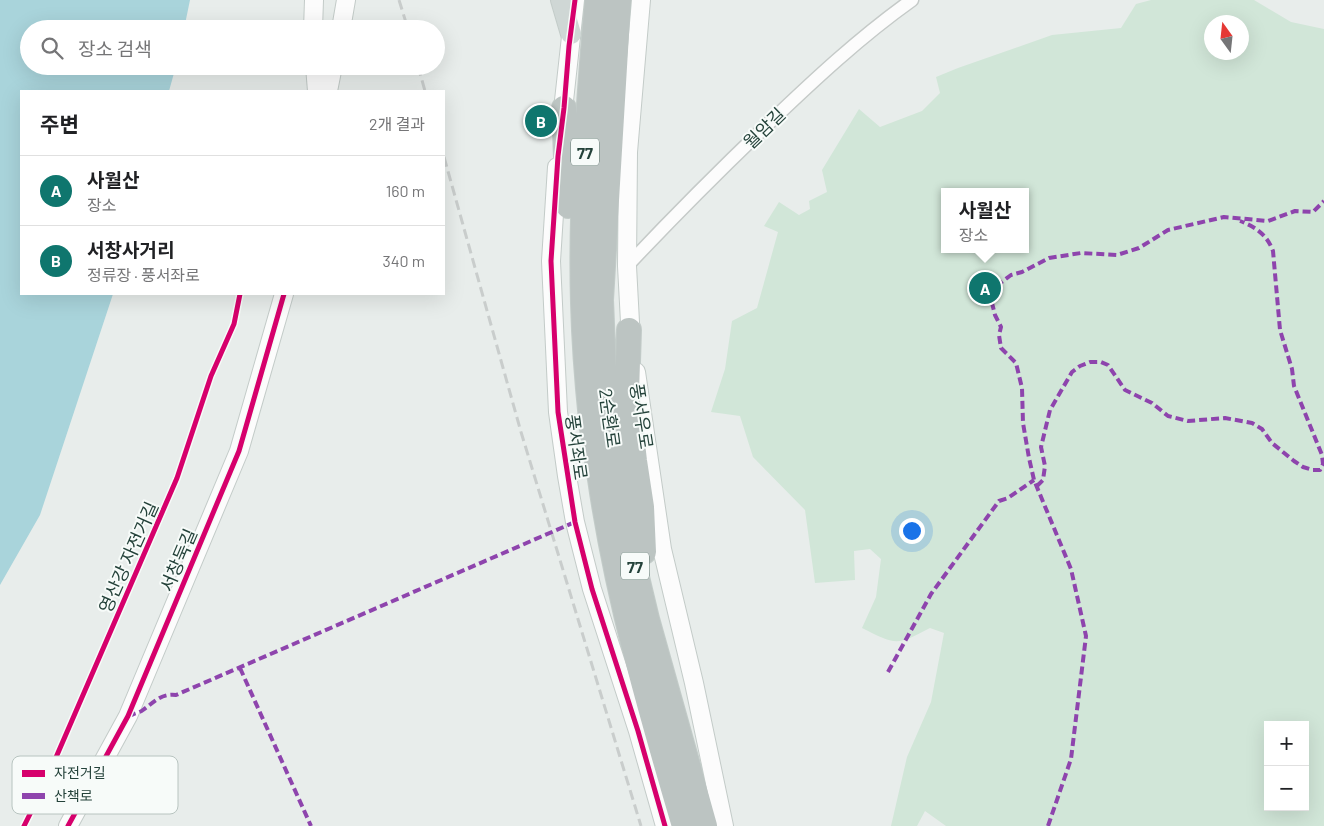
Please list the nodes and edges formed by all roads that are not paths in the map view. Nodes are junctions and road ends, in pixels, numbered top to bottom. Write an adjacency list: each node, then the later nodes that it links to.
1 (314, 0): 9 (street)
2 (346, 0): 10 (street)
3 (562, 0): 11 (main road)
4 (575, 0): 11 (street, 풍서좌로)
5 (597, 0): 20 (highway, 2순환로 / 77)
6 (619, 0): 21 (highway, 2순환로 / 77)
7 (641, 0): 17 (street, 풍서우로)
8 (912, 0): 17 (street, 월암길)
9 (313, 20)
10 (343, 20)
11 (571, 34): 16 (street, 풍서좌로)
12 (316, 75): 14 (street)
13 (331, 75): 15 (street)
14 (317, 90)
15 (328, 90)
16 (564, 108): 20 (highway); 25 (street, 풍서좌로)
17 (626, 266): 19 (street, 풍서우로)
18 (284, 295): 22 (street, 서창둑길)
19 (629, 330): 21 (highway); 28 (street, 풍서우로)
20 (591, 422): 26 (highway, 2순환로 / 77)
21 (647, 619): 27 (highway, 2순환로 / 77)
22 (106, 756)
23 (75, 814): 24 (street, 서창둑길)
24 (68, 826)
25 (665, 826)
26 (684, 826)
27 (705, 826)
28 (724, 826)

